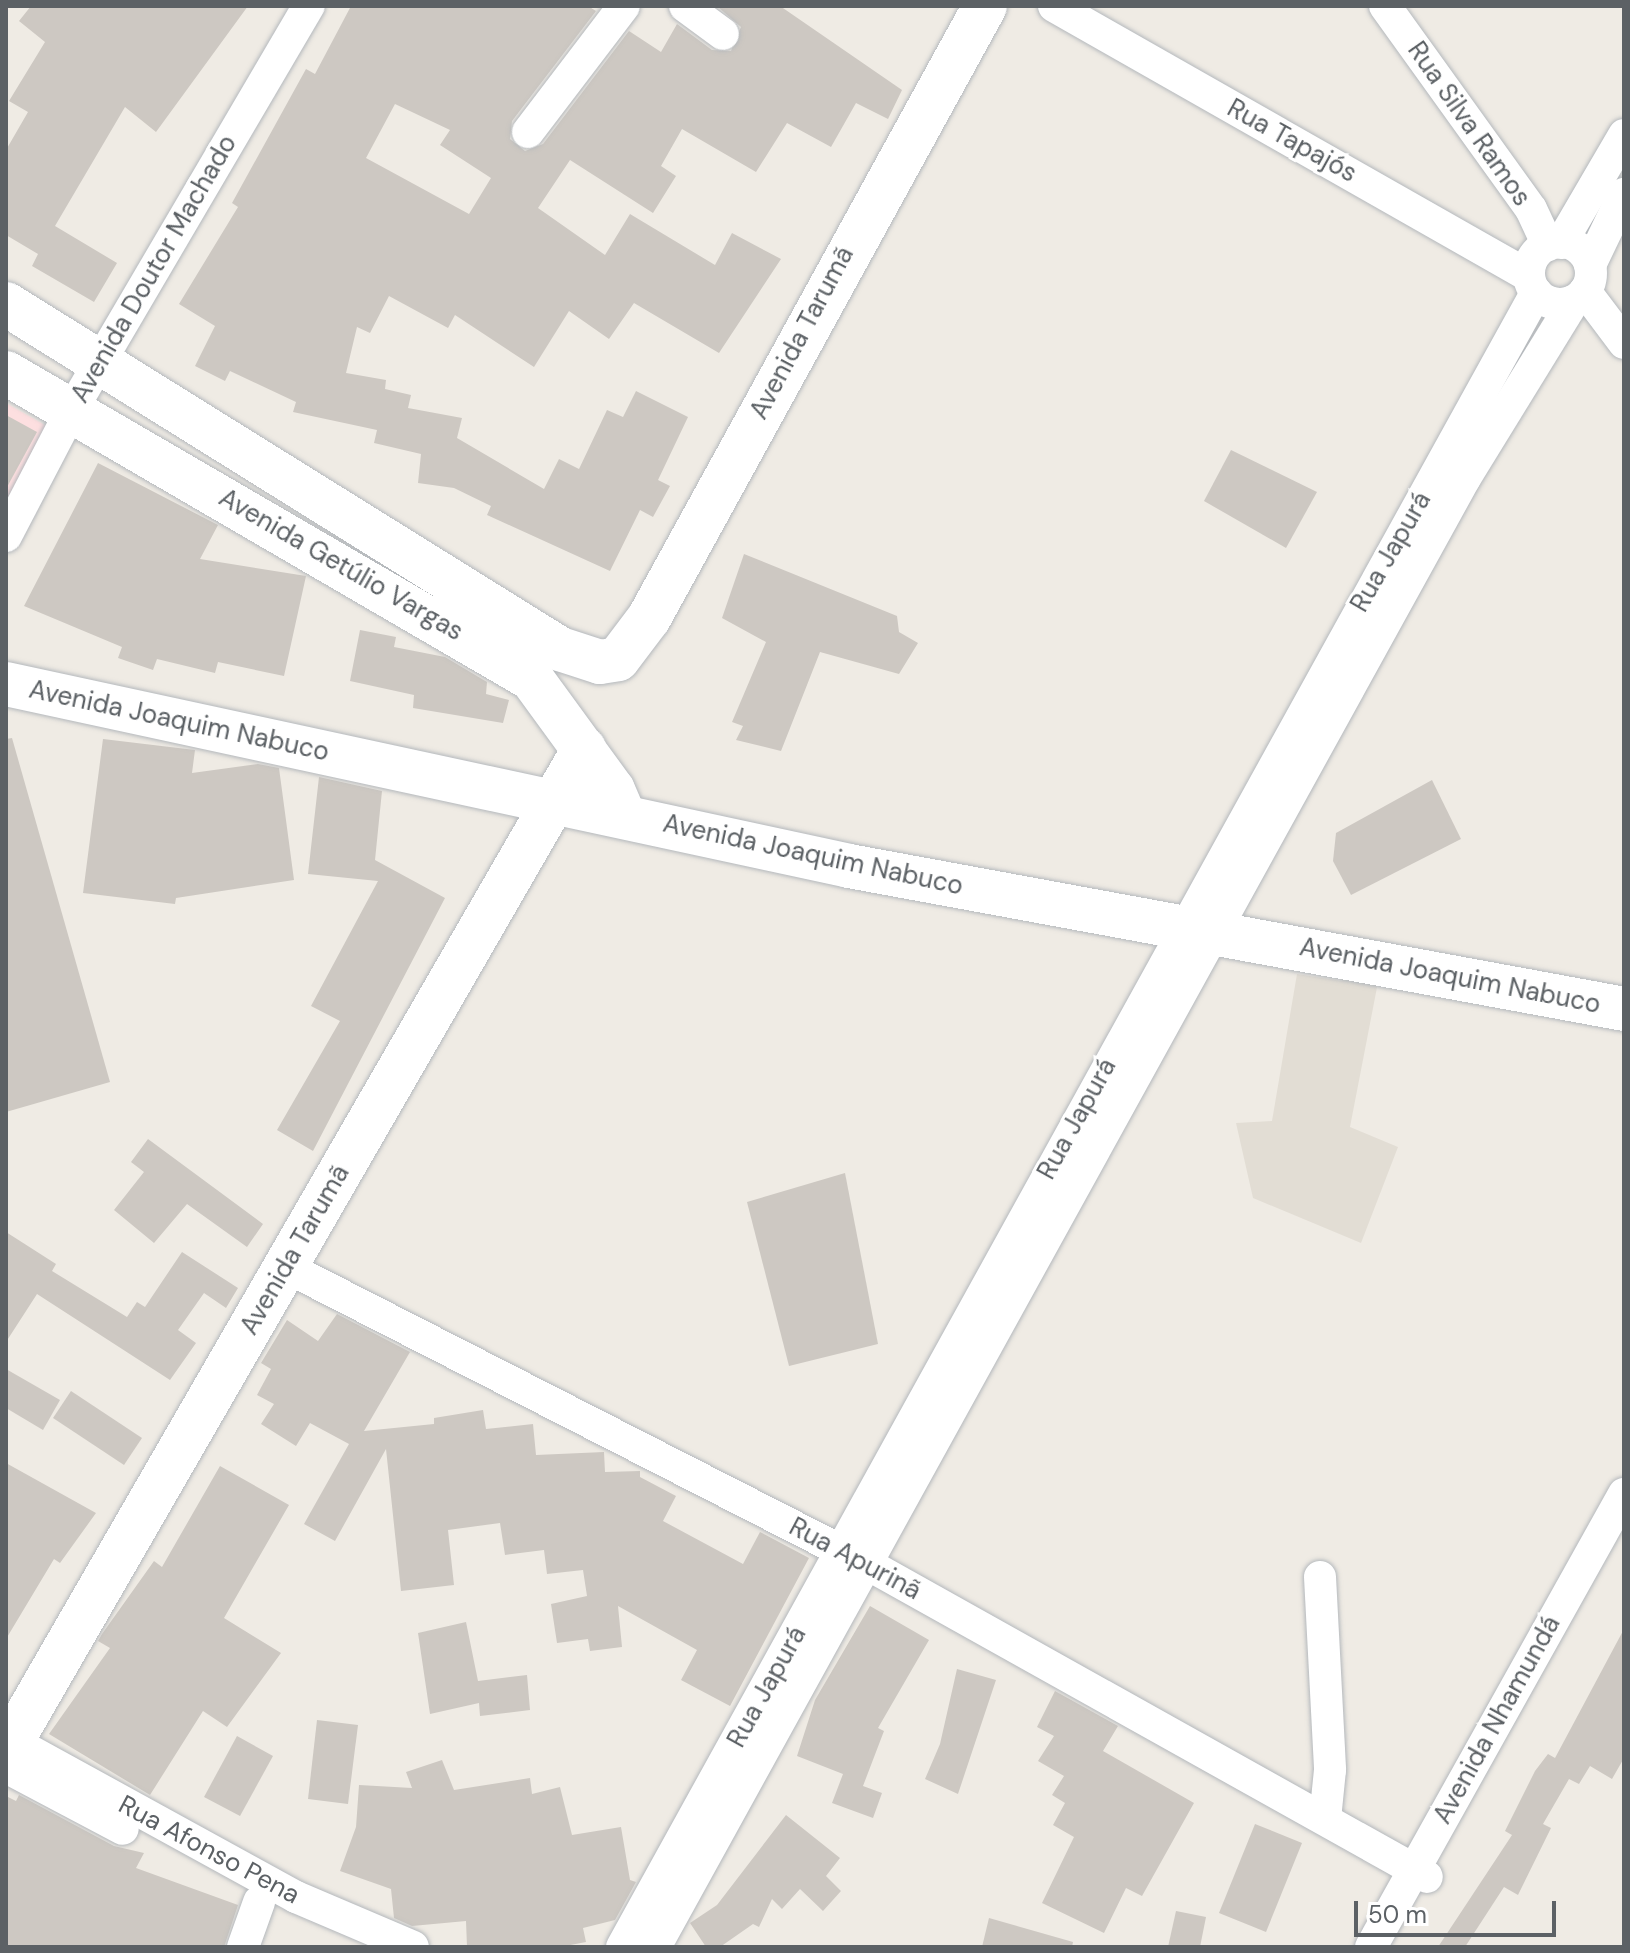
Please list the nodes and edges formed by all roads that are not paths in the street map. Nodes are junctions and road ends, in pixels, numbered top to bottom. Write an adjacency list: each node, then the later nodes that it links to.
1 (309, 6): 16 (street, Avenida Doutor Machado)
2 (624, 6): 8 (street)
3 (685, 6): 7 (street)
4 (985, 6): 20 (main road, Avenida Tarumã)
5 (1054, 6): 12 (street, Rua Tapajós)
6 (1385, 6): 11 (street, Rua Silva Ramos)
7 (723, 34)
8 (528, 132)
9 (1624, 135): 11 (street)
10 (1624, 194): 13 (street, Rua Japurá)
11 (1555, 244): 12 (street); 13 (street)
12 (1532, 284): 13 (street); 25 (street, Rua Japurá)
13 (1583, 286): 15 (street); 25 (street, Rua Japurá)
14 (6, 304): 16 (main road, Avenida Getúlio Vargas)
15 (1624, 343)
16 (101, 359): 18 (street, Avenida Doutor Machado); 20 (main road, Avenida Getúlio Vargas)
17 (6, 373): 18 (main road, Avenida Getúlio Vargas)
18 (71, 411): 19 (street, Avenida Doutor Machado); 22 (main road, Avenida Getúlio Vargas)
19 (6, 536)
20 (618, 659)
21 (6, 684): 23 (main road, Avenida Joaquim Nabuco)
22 (584, 749): 23 (main road, Avenida Tarumã); 24 (main road, Avenida Getúlio Vargas)
23 (554, 802): 24 (main road, Avenida Joaquim Nabuco); 27 (main road, Avenida Tarumã)
24 (623, 814): 25 (main road, Avenida Joaquim Nabuco)
25 (1201, 930): 26 (main road, Avenida Joaquim Nabuco); 30 (street, Rua Japurá)
26 (1624, 1009)
27 (286, 1267): 30 (street, Rua Apurinã); 32 (main road, Avenida Tarumã)
28 (1624, 1494): 34 (street, Avenida Nhamundá)
29 (1624, 1529): 34 (street, Avenida Nhamundá)
30 (855, 1558): 33 (street, Rua Apurinã); 39 (street, Rua Japurá); 40 (street, Rua Japurá)
31 (1320, 1577): 33 (street)
32 (8, 1753): 35 (street, Rua Afonso Pena); 36 (street, Rua Afonso Pena)
33 (1325, 1819): 34 (street, Rua Apurinã)
34 (1421, 1873): 41 (street, Avenida Nhamundá); 42 (street, Avenida Nhamundá)
35 (259, 1902): 36 (street, Rua Afonso Pena); 37 (street)
36 (361, 1942): 38 (street, Rua Afonso Pena)
37 (243, 1947)
38 (413, 1947)
39 (622, 1947)
40 (655, 1947)
41 (1371, 1947)
42 (1388, 1947)

